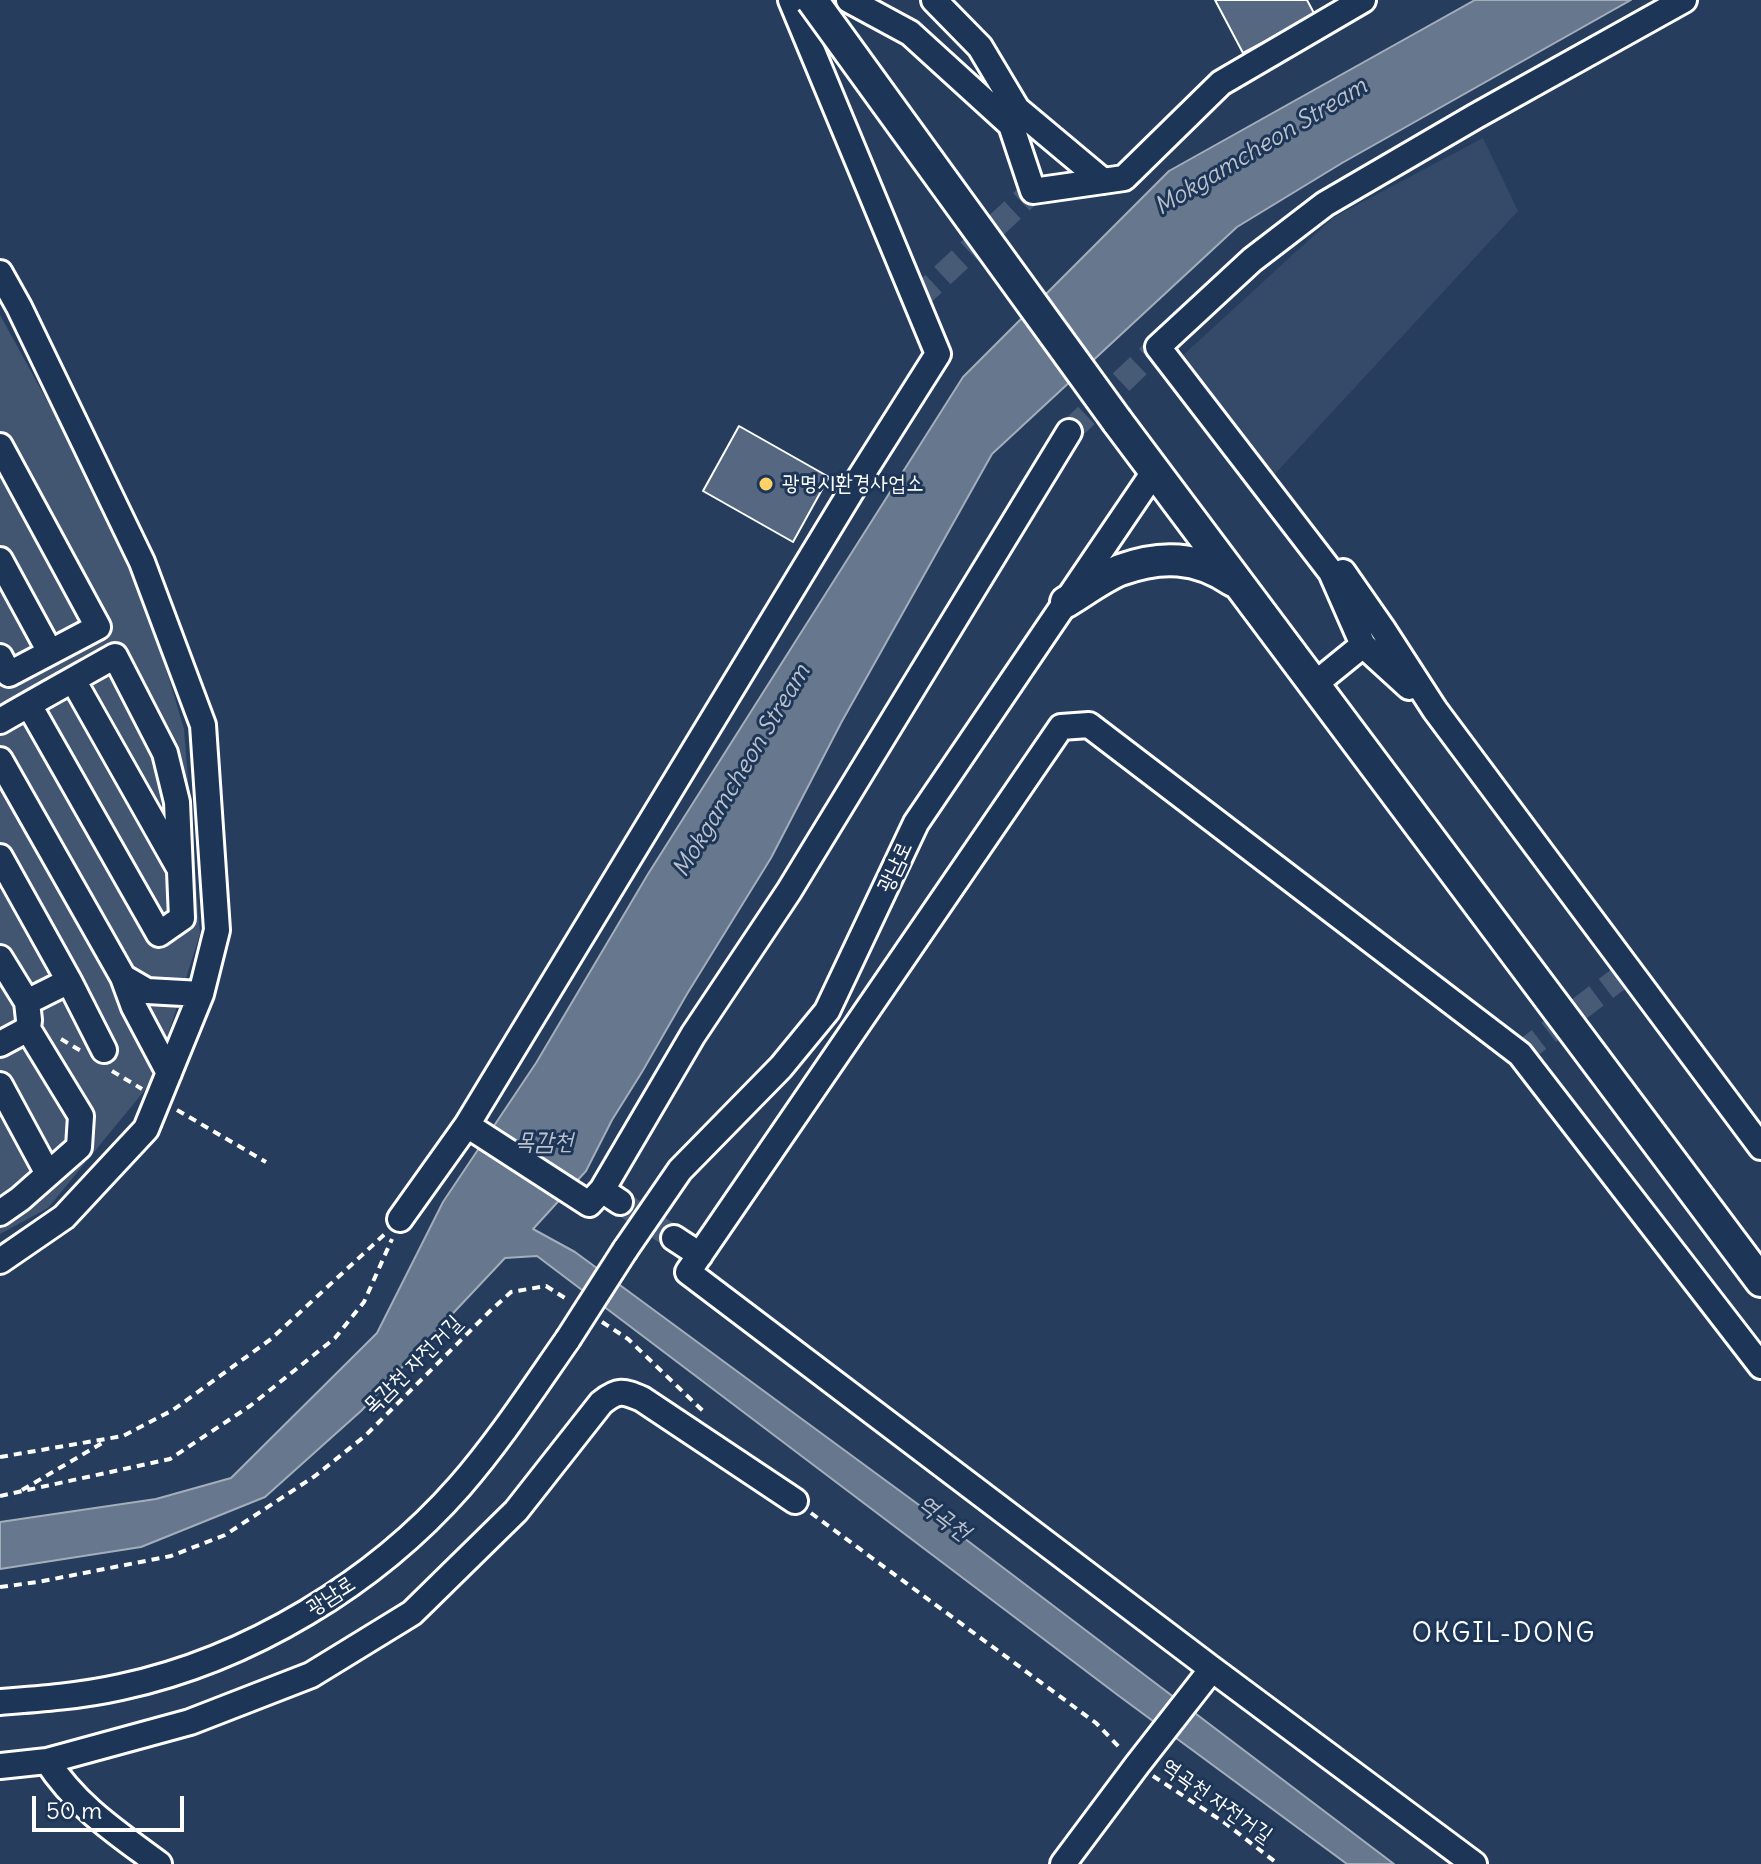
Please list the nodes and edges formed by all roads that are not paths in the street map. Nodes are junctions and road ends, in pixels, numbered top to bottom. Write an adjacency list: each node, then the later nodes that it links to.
1 (791, 0): 40 (street)
2 (812, 0): 14 (main road, bridge)
3 (849, 0): 7 (street)
4 (934, 0): 8 (street)
5 (1363, 0): 9 (street)
6 (1684, 0): 15 (street)
7 (990, 106): 8 (street); 9 (street)
8 (1017, 109): 9 (street)
9 (1103, 181)
10 (0, 273): 11 (street)
11 (9, 312): 33 (street)
12 (1069, 432): 40 (street)
13 (0, 446): 20 (street)
14 (1154, 472): 17 (main road); 18 (street, 광남로)
15 (1305, 539): 19 (street); 25 (street)
16 (0, 560): 20 (street)
17 (1243, 588): 18 (main road); 23 (main road)
18 (1066, 602): 52 (street, 광남로, bridge)
19 (1363, 645): 23 (street); 25 (street)
20 (50, 652): 21 (street)
21 (0, 657)
22 (73, 680): 24 (street); 29 (street); 29 (street)
23 (1315, 684): 48 (main road)
24 (29, 705): 26 (street); 29 (street)
25 (1435, 710): 41 (street)
26 (0, 721)
27 (0, 760): 31 (street)
28 (0, 857): 32 (street)
29 (181, 870)
30 (0, 958): 34 (street)
31 (123, 977): 33 (street); 38 (street)
32 (69, 981): 34 (street); 37 (street)
33 (201, 994): 38 (street)
34 (27, 1002): 35 (street)
35 (28, 1029): 36 (street); 42 (street)
36 (0, 1044)
37 (104, 1050)
38 (169, 1073): 47 (street)
39 (0, 1085): 42 (street)
40 (467, 1125): 44 (street)
41 (1761, 1147)
42 (48, 1174): 43 (street)
43 (4, 1200)
44 (400, 1219)
45 (674, 1238): 46 (street)
46 (700, 1255): 49 (street); 51 (street)
47 (0, 1261)
48 (1761, 1281)
49 (1761, 1366)
50 (795, 1501): 53 (street)
51 (1212, 1669): 56 (street); 57 (street)
52 (0, 1702)
53 (47, 1761): 54 (street); 55 (street)
54 (0, 1766)
55 (159, 1864)
56 (1063, 1864)
57 (1474, 1864)

